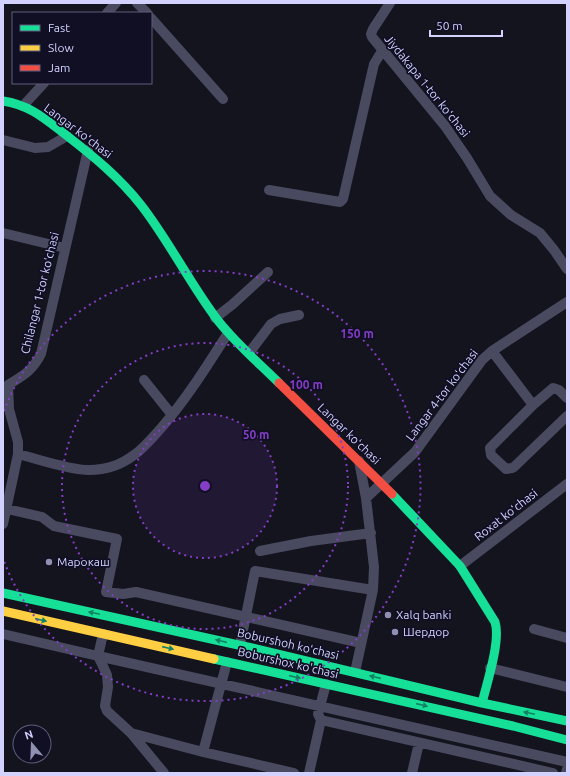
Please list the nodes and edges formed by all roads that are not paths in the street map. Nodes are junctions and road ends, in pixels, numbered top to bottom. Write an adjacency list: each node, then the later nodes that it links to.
1 (116, 3): 4 (street)
2 (137, 3): 5 (street)
3 (388, 4): 7 (street, Jiydakapa 1-tor koʻchasi)
4 (108, 12)
5 (146, 12)
6 (152, 19): 9 (street)
7 (382, 51): 15 (street); 18 (street, Jiydakapa 1-tor koʻchasi)
8 (43, 84): 11 (street)
9 (223, 99)
10 (3, 101): 11 (main road, Langar koʻchasi)
11 (23, 106): 12 (main road, Langar koʻchasi)
12 (68, 136): 13 (street); 14 (main road, Langar koʻchasi)
13 (3, 140)
14 (88, 150): 17 (street, Chilangar 1-tor koʻchasi); 22 (main road, Langar koʻchasi)
15 (269, 190)
16 (3, 233): 17 (street)
17 (65, 248): 27 (street, Chilangar 1-tor koʻchasi)
18 (567, 269)
19 (268, 272): 22 (street)
20 (567, 302): 24 (street, Langar 4-tor koʻchasi)
21 (299, 315): 25 (street)
22 (215, 318): 23 (main road, Langar koʻchasi)
23 (228, 333): 25 (main road, Langar koʻchasi); 30 (street)
24 (492, 350): 29 (street); 34 (street, Langar 4-tor koʻchasi)
25 (249, 353): 33 (main road, Langar koʻchasi)
26 (144, 380): 30 (street)
27 (6, 385): 32 (street, Chilangar 1-tor koʻchasi)
28 (567, 398): 29 (street)
29 (533, 405): 31 (street)
30 (172, 415): 32 (street)
31 (567, 416)
32 (18, 454): 37 (street, Chilangar 1-tor koʻchasi)
33 (359, 460): 34 (main road, Langar koʻchasi); 36 (street)
34 (383, 484): 36 (street, Langar 4-tor koʻchasi); 41 (main road, Langar koʻchasi)
35 (567, 484): 41 (street, Roxat koʻchasi)
36 (366, 498): 39 (street)
37 (7, 509): 38 (street, Chilangar 1-tor koʻchasi); 45 (street)
38 (3, 524)
39 (371, 533): 40 (street); 42 (street)
40 (260, 551)
41 (460, 566): 54 (main road, Langar koʻchasi)
42 (373, 590): 45 (street); 50 (street)
43 (3, 593): 51 (main road, Boburshoh koʻchasi, one-way to 43)
44 (3, 611): 48 (main road, Boburshox ko'chasi, one-way to 48)
45 (245, 616): 50 (street); 51 (street)
46 (534, 630): 49 (street)
47 (3, 634): 52 (street)
48 (103, 634): 52 (street); 53 (main road, Boburshox ko'chasi, one-way to 53)
49 (567, 638)
50 (361, 643): 55 (street)
51 (240, 646): 55 (main road, Boburshoh koʻchasi)
52 (98, 656): 56 (street); 63 (street)
53 (227, 662): 56 (street); 57 (main road, Boburshox ko'chasi, one-way to 57)
54 (490, 668): 58 (street); 59 (main road, Langar koʻchasi)
55 (355, 672): 59 (main road, Boburshoh koʻchasi, one-way to 55)
56 (221, 684): 60 (street); 66 (street)
57 (326, 684): 60 (street); 64 (main road, Boburshox ko'chasi, one-way to 64)
58 (567, 687)
59 (482, 703): 62 (main road, Boburshoh koʻchasi, one-way to 59)
60 (320, 707): 61 (street); 67 (street)
61 (321, 720): 65 (street); 71 (street)
62 (567, 721)
63 (131, 733): 66 (street); 69 (street)
64 (567, 740)
65 (419, 743): 72 (street); 73 (street)
66 (203, 752): 70 (street)
67 (567, 762)
68 (567, 769): 74 (street)
69 (164, 773)
70 (294, 773)
71 (309, 773)
72 (412, 773)
73 (553, 773)
74 (566, 773)

